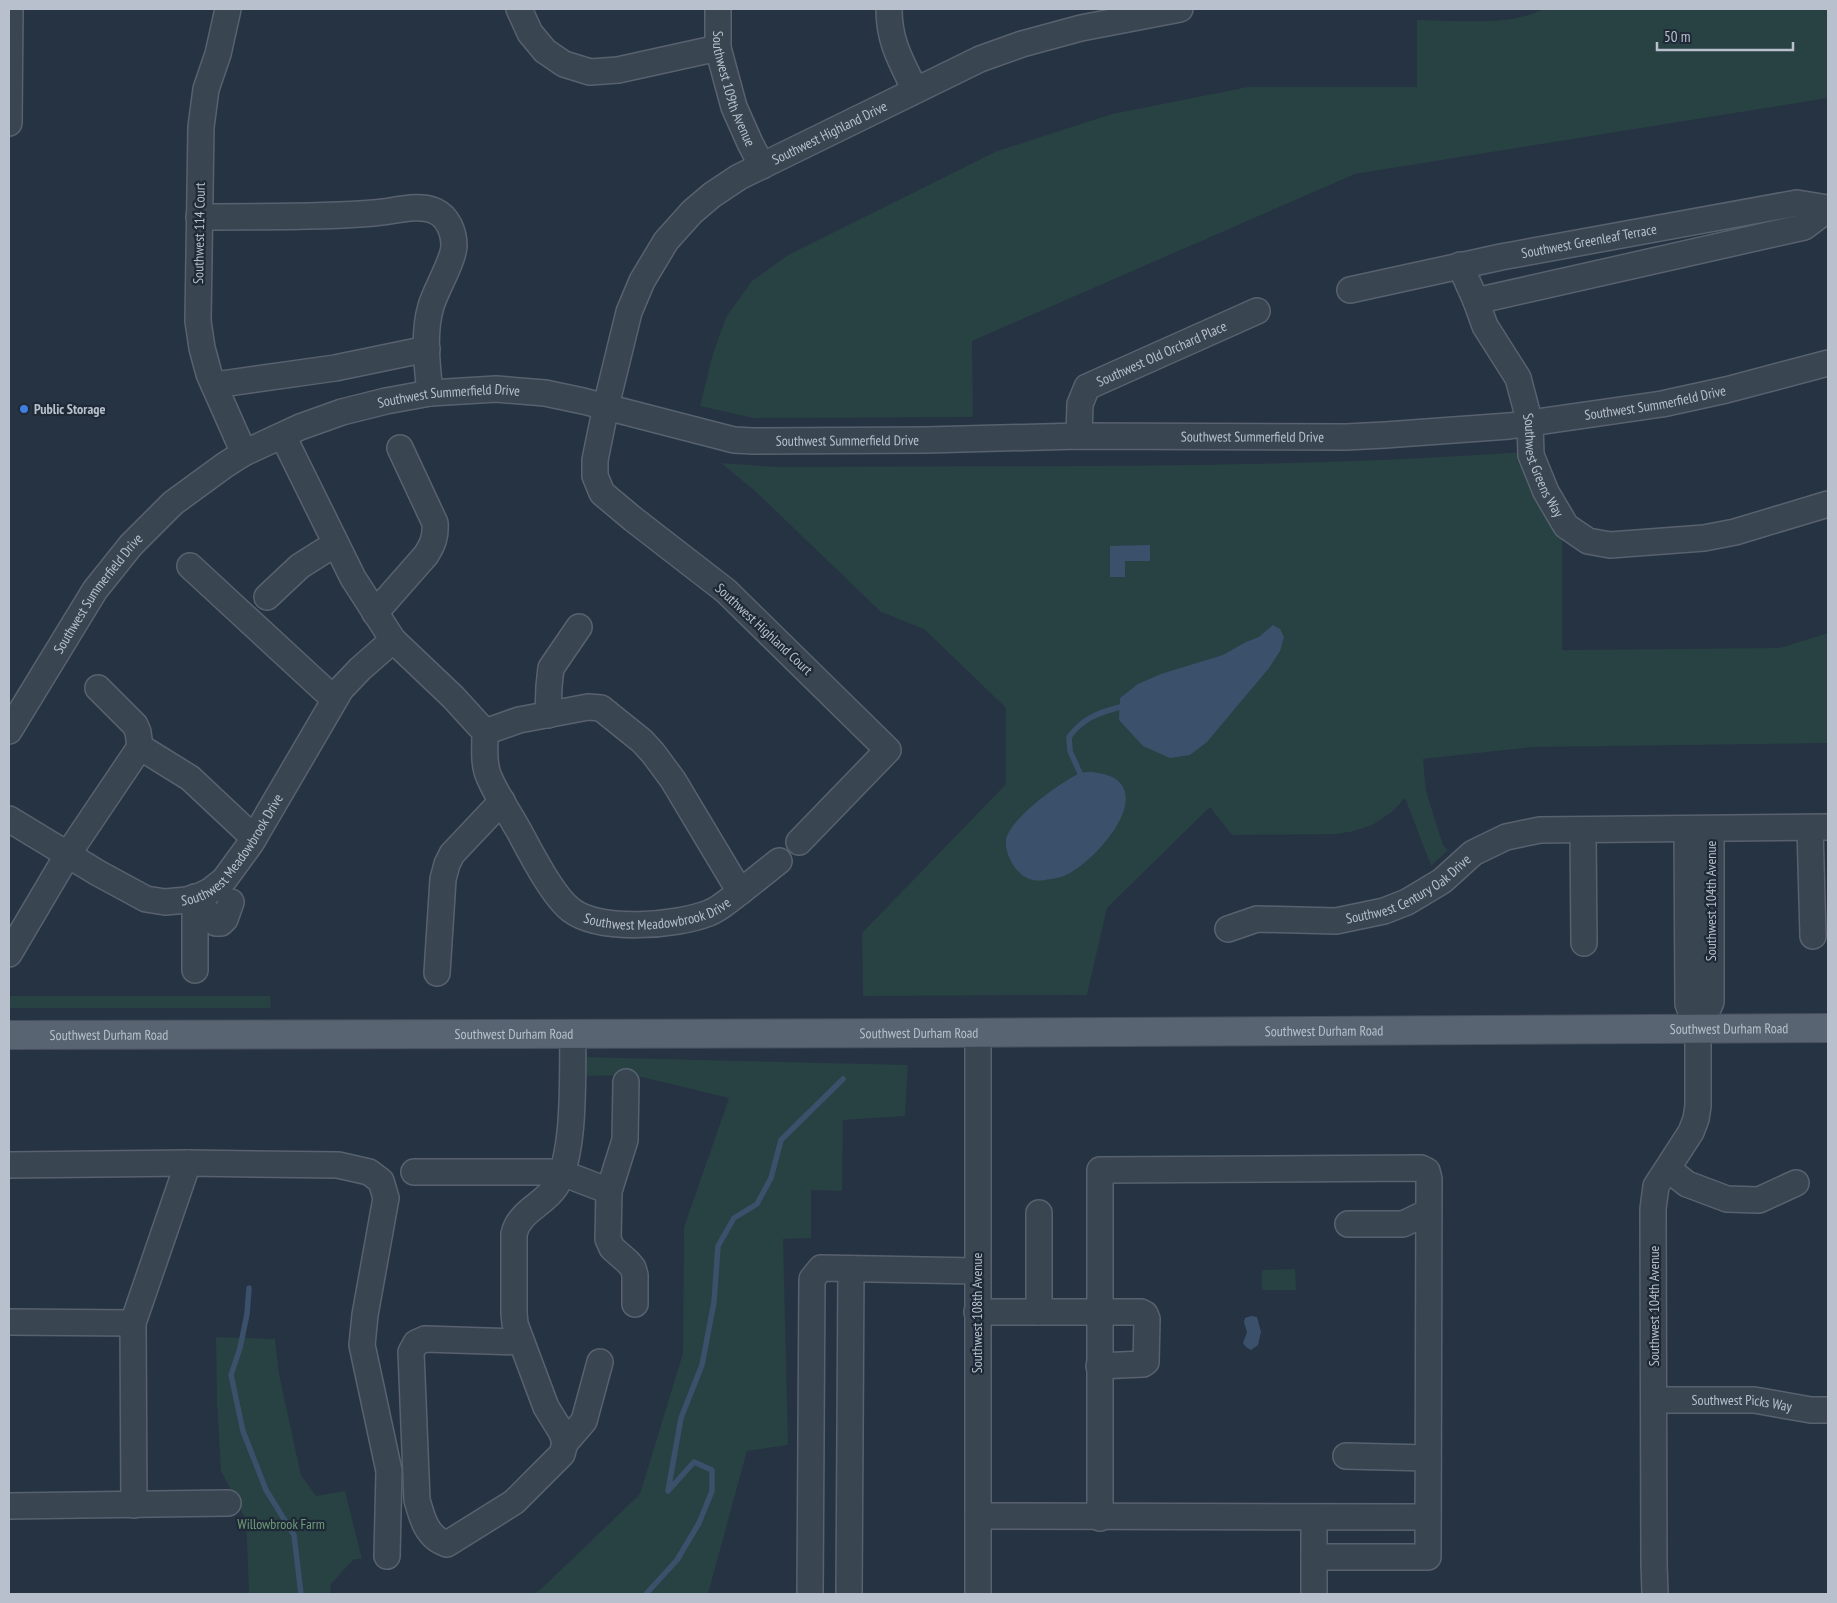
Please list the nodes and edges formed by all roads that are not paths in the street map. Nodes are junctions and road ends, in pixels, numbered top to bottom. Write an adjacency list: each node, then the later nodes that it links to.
1 (10, 9): 9 (street)
2 (228, 9): 12 (street, Southwest 114 Court)
3 (519, 9): 7 (street)
4 (718, 9): 7 (street, Southwest 109th Avenue)
5 (889, 9): 8 (street)
6 (1180, 9): 8 (street, Southwest Highland Drive)
7 (718, 48): 10 (street, Southwest 109th Avenue)
8 (915, 90): 10 (street, Southwest Highland Drive)
9 (9, 122)
10 (762, 166): 21 (street, Southwest Highland Drive)
11 (1828, 209): 13 (street, Southwest Greenleaf Terrace); 15 (street, Southwest Greenleaf Terrace)
12 (199, 217): 17 (street); 19 (street, Southwest 114 Court)
13 (1460, 265): 14 (street, Southwest Greenleaf Terrace); 15 (street, Southwest Greens Way)
14 (1350, 290)
15 (1476, 301): 22 (street, Southwest Greens Way)
16 (1257, 311): 24 (street, Southwest Old Orchard Place)
17 (427, 349): 19 (street); 20 (street)
18 (1828, 363): 22 (street, Southwest Summerfield Drive)
19 (214, 385): 26 (street, Southwest 114 Court)
20 (430, 393): 21 (street, Southwest Summerfield Drive); 23 (street, Southwest Summerfield Drive)
21 (606, 406): 24 (street, Southwest Summerfield Drive); 46 (street, Southwest Highland Court)
22 (1530, 423): 24 (street, Southwest Summerfield Drive); 27 (street, Southwest Greens Way)
23 (283, 436): 26 (street, Southwest Summerfield Drive); 28 (street)
24 (1079, 436)
25 (400, 448): 31 (street)
26 (244, 453): 37 (street, Southwest Summerfield Drive)
27 (1828, 504)
28 (335, 544): 30 (street); 31 (street)
29 (190, 566): 35 (street)
30 (267, 596)
31 (375, 613): 33 (street)
32 (580, 627): 36 (street)
33 (393, 640): 35 (street, Southwest Meadowbrook Drive); 38 (street)
34 (98, 688): 39 (street)
35 (334, 699): 45 (street, Southwest Meadowbrook Drive)
36 (548, 715): 38 (street, Southwest Meadowbrook Drive); 49 (street, Southwest Meadowbrook Drive)
37 (9, 731)
38 (484, 732): 40 (street, Southwest Meadowbrook Drive)
39 (140, 747): 45 (street); 47 (street)
40 (502, 801): 49 (street, Southwest Meadowbrook Drive); 57 (street)
41 (9, 819): 47 (street, Southwest Meadowbrook Drive)
42 (1819, 828): 43 (street, Southwest Century Oak Drive); 53 (street)
43 (1699, 829): 44 (street, Southwest Century Oak Drive); 59 (street, Southwest 104th Avenue)
44 (1583, 830): 52 (street, Southwest Century Oak Drive); 54 (street)
45 (254, 838): 50 (street, Southwest Meadowbrook Drive)
46 (799, 842)
47 (68, 854): 50 (street, Southwest Meadowbrook Drive); 55 (street)
48 (779, 861): 49 (street)
49 (740, 892)
50 (195, 897): 51 (street); 56 (street)
51 (231, 902)
52 (1228, 929)
53 (1813, 936)
54 (1584, 943)
55 (9, 954)
56 (195, 970)
57 (436, 973)
58 (1828, 1028): 59 (main road, Southwest Durham Road)
59 (1698, 1030): 60 (main road, Southwest Durham Road); 66 (street, Southwest 104th Avenue)
60 (978, 1032): 61 (main road, Southwest Durham Road); 75 (street, Southwest 108th Avenue)
61 (574, 1034): 62 (main road, Southwest Durham Road); 68 (street)
62 (9, 1035)
63 (626, 1082): 70 (street)
64 (188, 1163): 65 (street); 81 (street); 99 (street)
65 (9, 1165)
66 (1668, 1169): 69 (street); 85 (street, Southwest 104th Avenue)
67 (414, 1172): 68 (street)
68 (562, 1173): 70 (street); 82 (street)
69 (1796, 1183)
70 (610, 1191): 76 (street)
71 (1428, 1212): 73 (street); 79 (street); 91 (street)
72 (1039, 1213): 78 (street)
73 (1348, 1224)
74 (851, 1269): 75 (street); 88 (street); 89 (street)
75 (977, 1271): 77 (street, Southwest 108th Avenue)
76 (635, 1304)
77 (977, 1312): 78 (street); 95 (street, Southwest 108th Avenue)
78 (1040, 1312): 79 (street)
79 (1099, 1312): 84 (street); 84 (street)
80 (9, 1322): 81 (street)
81 (133, 1323): 93 (street)
82 (521, 1342): 87 (street); 87 (street)
83 (600, 1362): 87 (street)
84 (1099, 1366): 97 (street)
85 (1654, 1400): 86 (street, Southwest Picks Way); 105 (street, Southwest 104th Avenue)
86 (1828, 1410)
87 (565, 1443)
88 (811, 1454): 89 (street); 101 (street)
89 (850, 1454): 102 (street)
90 (1346, 1456): 91 (street)
91 (1428, 1458): 96 (street)
92 (228, 1503): 93 (street)
93 (134, 1504): 94 (street)
94 (9, 1506)
95 (978, 1516): 97 (street); 103 (street, Southwest 108th Avenue)
96 (1428, 1517): 98 (street); 100 (street)
97 (1100, 1518): 98 (street)
98 (1314, 1518): 100 (street)
99 (387, 1556)
100 (1314, 1557): 104 (street)
101 (810, 1594)
102 (849, 1594)
103 (978, 1594)
104 (1314, 1594)
105 (1655, 1594)

